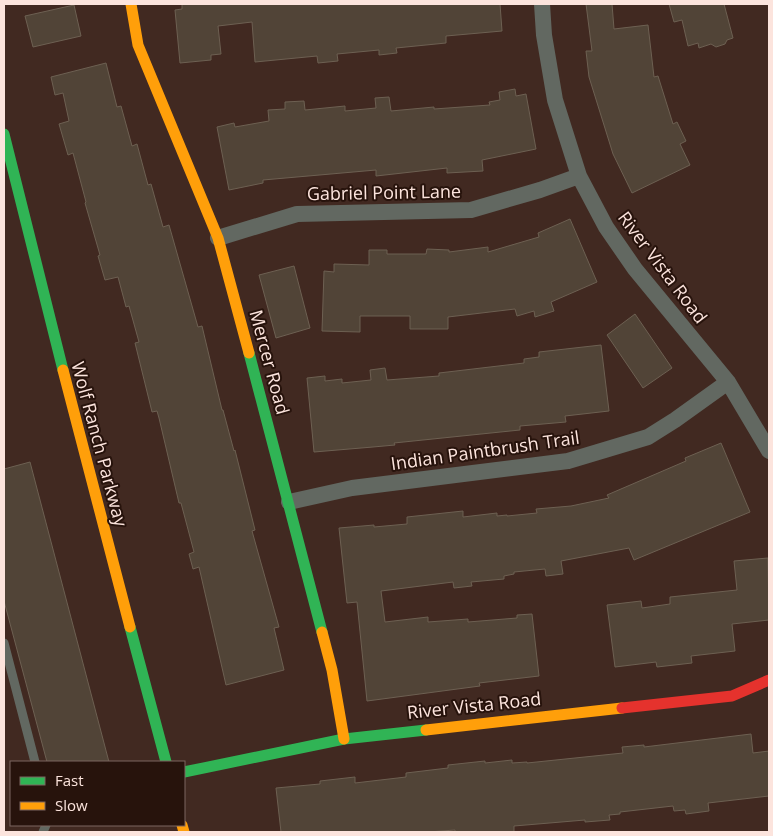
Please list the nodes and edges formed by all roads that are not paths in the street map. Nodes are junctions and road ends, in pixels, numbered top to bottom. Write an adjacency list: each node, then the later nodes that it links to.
1 (131, 4): 5 (street, Mercer Road)
2 (542, 4): 4 (street, River Vista Road)
3 (4, 134): 13 (street, Wolf Ranch Parkway)
4 (579, 176): 5 (street, Gabriel Point Lane); 6 (street, River Vista Road)
5 (218, 238): 8 (street, Mercer Road)
6 (728, 382): 7 (street, River Vista Road); 8 (street, Indian Paintbrush Trail)
7 (769, 451)
8 (289, 502): 11 (street, Mercer Road)
9 (4, 643): 12 (lane)
10 (769, 680): 11 (street, River Vista Road)
11 (344, 738): 14 (street, River Vista Road)
12 (35, 761)
13 (166, 761)
14 (185, 772)

